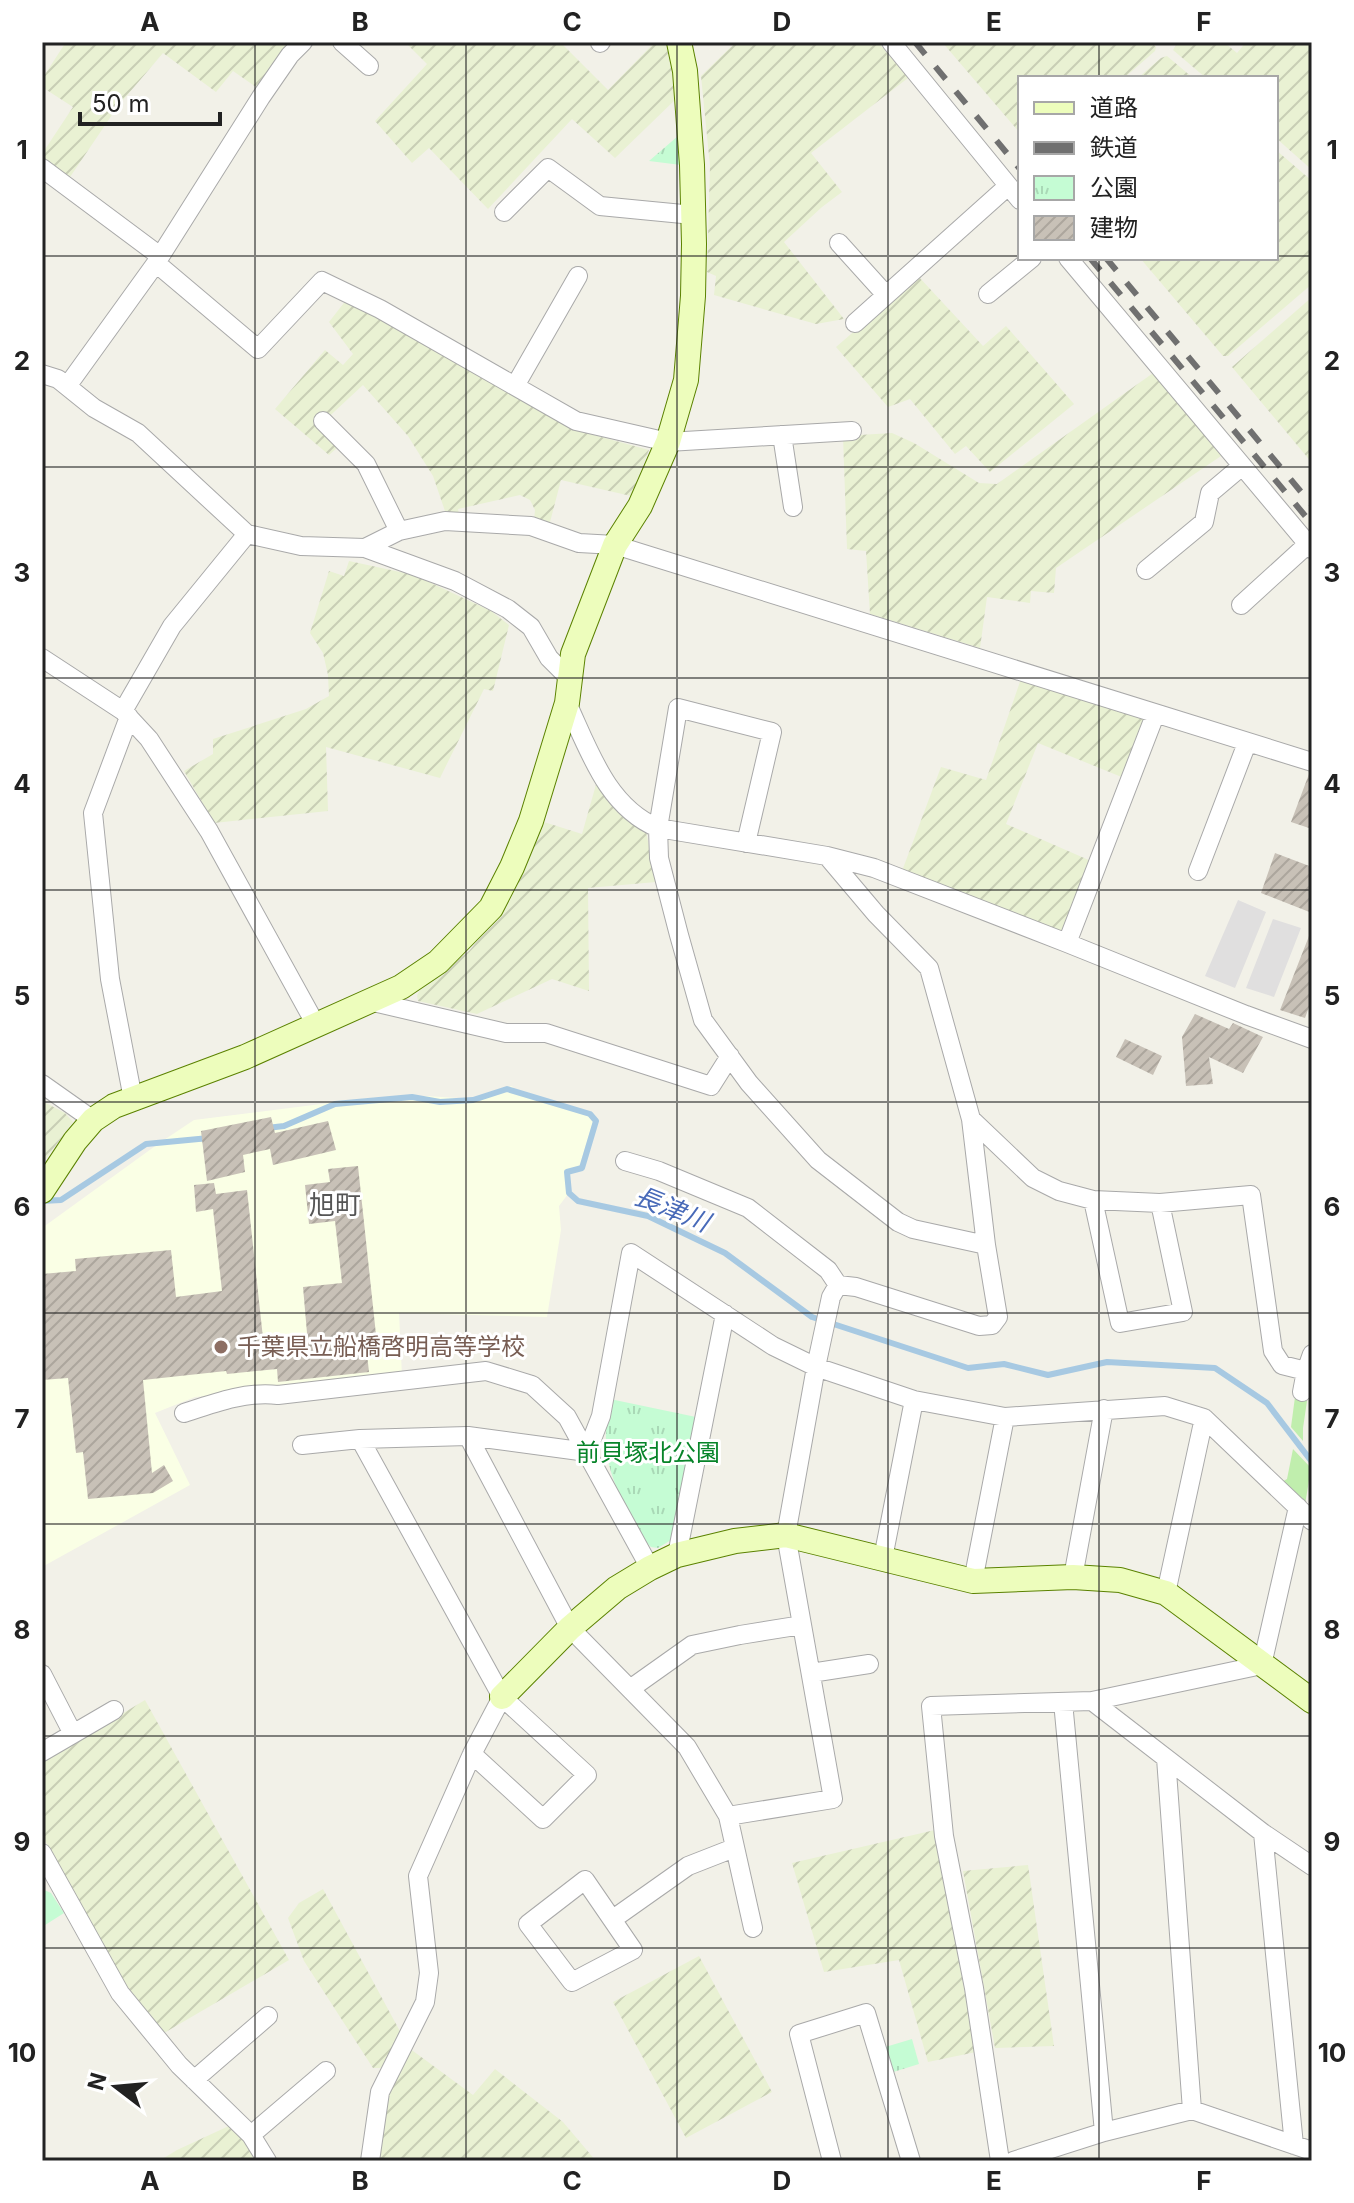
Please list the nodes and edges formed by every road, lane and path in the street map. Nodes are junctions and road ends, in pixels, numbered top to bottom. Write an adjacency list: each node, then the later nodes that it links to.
1 (303, 42): 11 (street)
2 (342, 42): 5 (street)
3 (679, 42): 9 (street)
4 (891, 42): 7 (street)
5 (369, 66)
6 (42, 168): 11 (street)
7 (1014, 193): 16 (street)
8 (504, 212): 9 (street)
9 (693, 215): 24 (street)
10 (839, 243): 16 (street)
11 (158, 260): 19 (street); 20 (street)
12 (1030, 260): 15 (street)
13 (1070, 260): 25 (street)
14 (578, 276): 20 (street)
15 (988, 294)
16 (886, 295): 17 (street)
17 (855, 323)
18 (42, 374): 19 (street)
19 (68, 385): 28 (street)
20 (515, 386): 24 (street)
21 (323, 421): 27 (street)
22 (852, 431): 23 (street)
23 (782, 435): 24 (street); 26 (street)
24 (668, 442): 29 (street)
25 (1242, 466): 30 (street); 32 (street)
26 (793, 507)
27 (399, 531): 29 (street); 31 (street)
28 (247, 534): 31 (street); 37 (street)
29 (615, 545): 35 (street); 38 (street)
30 (1310, 547): 33 (street)
31 (365, 548): 35 (street)
32 (1146, 570)
33 (1241, 605)
34 (42, 658): 37 (street)
35 (569, 678): 36 (street)
36 (567, 703): 41 (street); 46 (street)
37 (126, 714): 47 (street); 51 (street)
38 (1155, 715): 39 (street); 45 (street)
39 (1247, 743): 40 (street); 44 (street)
40 (1312, 762)
41 (658, 828): 42 (street); 42 (street); 49 (street)
42 (746, 843): 43 (street)
43 (827, 856): 45 (street); 52 (street)
44 (1198, 871)
45 (1067, 943): 48 (street)
46 (369, 1001): 47 (street); 49 (street)
47 (316, 1025): 51 (street)
48 (1312, 1039)
49 (730, 1056): 58 (street)
50 (42, 1084): 53 (street)
51 (133, 1099): 53 (street)
52 (971, 1119): 56 (street); 58 (street)
53 (93, 1120): 55 (street)
54 (625, 1161): 59 (street)
55 (42, 1191)
56 (1093, 1200): 57 (street); 57 (street)
57 (1160, 1203): 61 (street)
58 (986, 1245): 59 (street)
59 (838, 1285): 62 (street)
60 (725, 1314): 62 (street); 72 (street); 76 (street)
61 (1309, 1362): 63 (street)
62 (816, 1367): 64 (street); 75 (street)
63 (1302, 1392)
64 (914, 1400): 67 (street); 77 (street)
65 (1104, 1409): 67 (street); 68 (street); 79 (street)
66 (184, 1413): 72 (street)
67 (1005, 1417): 80 (street)
68 (1204, 1418): 73 (street); 81 (street)
69 (468, 1436): 70 (street); 72 (street); 83 (street)
70 (360, 1439): 71 (street); 89 (street)
71 (302, 1445)
72 (587, 1452): 78 (street)
73 (1298, 1507): 74 (street); 85 (street)
74 (1312, 1521)
75 (786, 1535): 76 (street); 77 (street); 82 (street)
76 (677, 1555): 78 (street)
77 (883, 1558): 80 (street)
78 (650, 1568): 83 (street)
79 (1073, 1577): 80 (street); 81 (street)
80 (973, 1581)
81 (1166, 1593): 85 (street)
82 (802, 1625): 86 (street); 88 (street)
83 (570, 1628): 88 (street); 89 (street)
84 (869, 1664): 86 (street)
85 (1262, 1665): 90 (street); 91 (street)
86 (811, 1673): 98 (street)
87 (42, 1674): 94 (street)
88 (630, 1689): 98 (street)
89 (502, 1697): 96 (street); 96 (street)
90 (1092, 1701): 92 (street); 97 (street)
91 (1312, 1701)
92 (1063, 1702): 111 (street); 118 (street)
93 (114, 1710): 94 (street)
94 (73, 1734): 95 (street)
95 (42, 1752)
96 (472, 1754): 115 (street)
97 (1166, 1758): 99 (street); 110 (street)
98 (728, 1816): 100 (street)
99 (1263, 1833): 102 (street); 113 (street)
100 (734, 1848): 105 (street); 106 (street)
101 (42, 1853): 104 (street)
102 (1312, 1866)
103 (42, 1878): 104 (street)
104 (61, 1888): 109 (street)
105 (613, 1919): 105 (street)
106 (753, 1928)
107 (268, 2016): 109 (street)
108 (326, 2071): 112 (street)
109 (194, 2080): 112 (street)
110 (1192, 2110): 111 (street); 113 (street)
111 (1104, 2132): 119 (street)
112 (251, 2135): 114 (street)
113 (1303, 2148)
114 (267, 2161)
115 (370, 2161)
116 (832, 2161): 117 (street)
117 (911, 2161)
118 (1000, 2161)
119 (1013, 2161)

